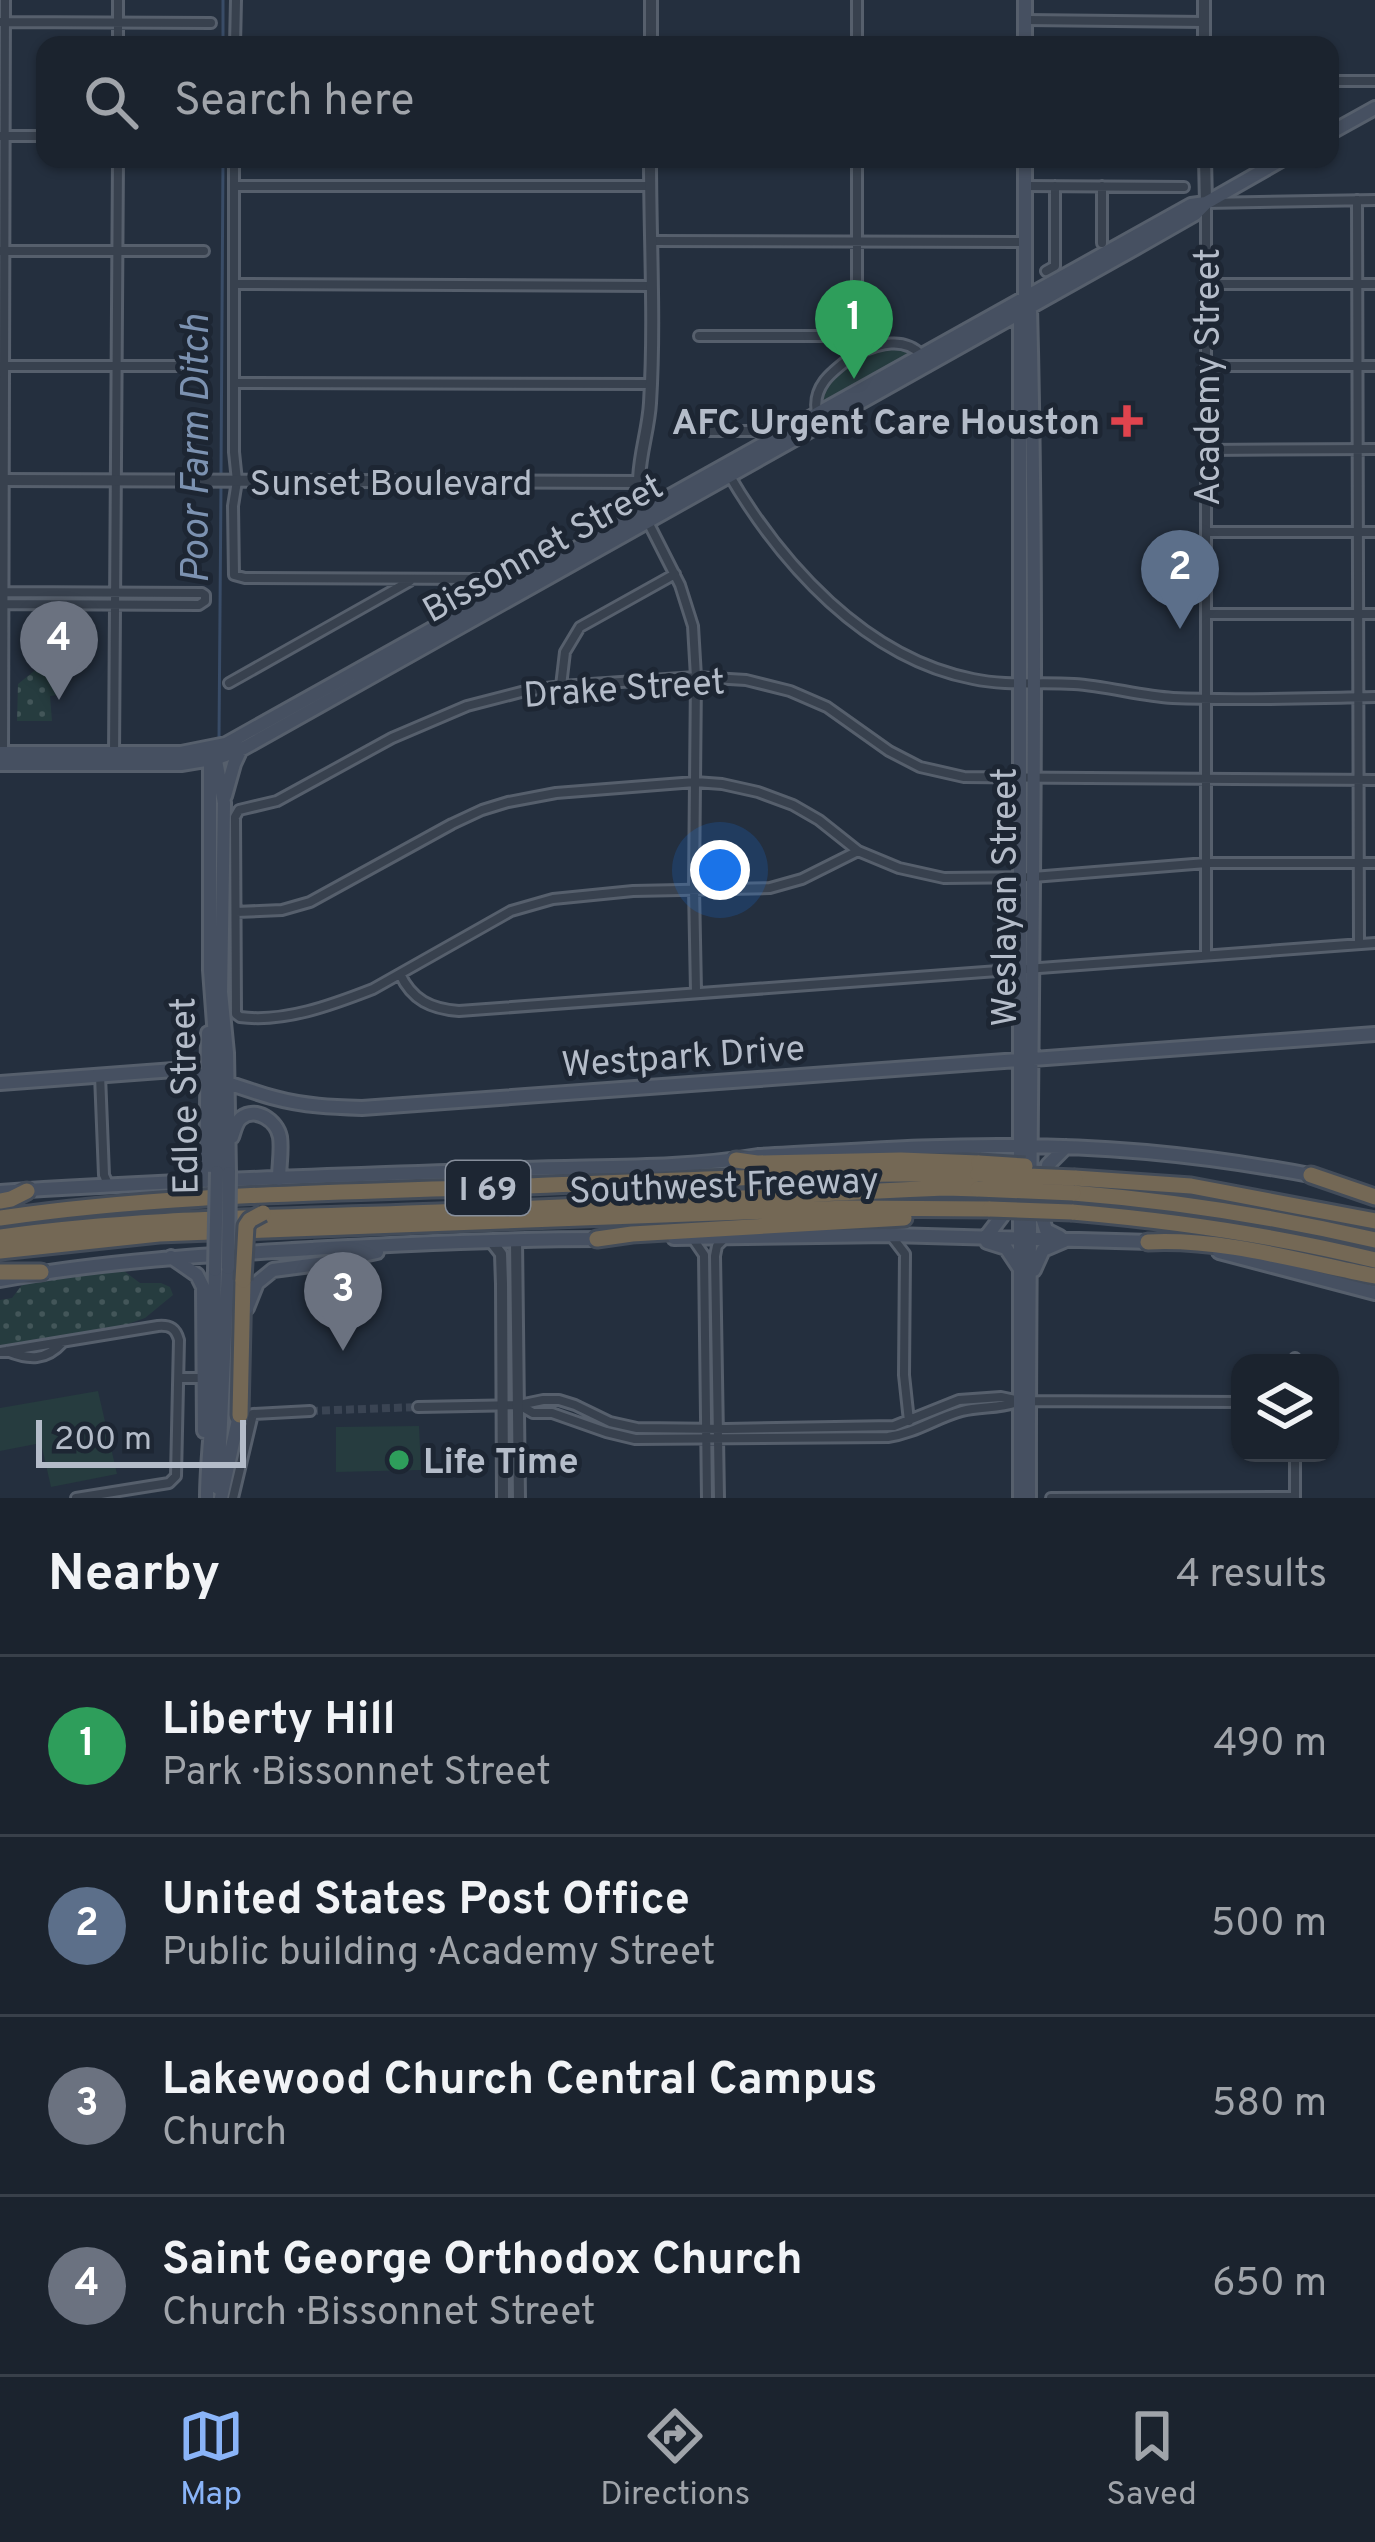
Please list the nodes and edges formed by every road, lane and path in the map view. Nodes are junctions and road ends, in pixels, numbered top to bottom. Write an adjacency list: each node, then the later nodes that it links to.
1 (5, 0): 9 (street)
2 (118, 0): 10 (street)
3 (236, 0): 14 (street)
4 (651, 0): 15 (street)
5 (857, 0): 16 (street)
6 (1025, 0): 8 (main road)
7 (1204, 0): 11 (street)
8 (1025, 20): 11 (street); 17 (main road)
9 (2, 22): 10 (street); 23 (street)
10 (118, 22): 12 (street); 13 (street)
11 (1204, 22): 18 (street)
12 (211, 23)
13 (118, 36)
14 (235, 36)
15 (651, 36)
16 (857, 36)
17 (1025, 36)
18 (1204, 36)
19 (1339, 81): 20 (street)
20 (1375, 81)
21 (1375, 108): 22 (main road)
22 (1339, 128)
23 (2, 136): 24 (street); 47 (street)
24 (36, 136)
25 (118, 168): 48 (street)
26 (235, 168): 33 (street)
27 (650, 168): 34 (street)
28 (857, 168): 44 (street)
29 (1025, 168): 35 (main road, Weslayan Street)
30 (1205, 168): 42 (street, Academy Street)
31 (1267, 168): 32 (main road, Bissonnet Street)
32 (1238, 184): 39 (street); 42 (main road, Bissonnet Street)
33 (234, 186): 34 (street); 51 (street)
34 (650, 186): 43 (street)
35 (1025, 186): 36 (street); 45 (main road, Weslayan Street)
36 (1055, 186): 37 (street); 50 (street)
37 (1102, 186): 38 (street); 46 (street)
38 (1184, 187)
39 (1251, 200): 40 (street); 42 (street)
40 (1357, 200): 41 (street); 53 (street)
41 (1375, 200)
42 (1206, 203): 52 (street, Academy Street); 56 (main road, Bissonnet Street)
43 (651, 241): 44 (street); 55 (street)
44 (857, 241): 45 (street); 58 (street)
45 (1025, 242): 56 (main road, Weslayan Street)
46 (1102, 243)
47 (2, 251): 48 (street); 61 (street)
48 (117, 251): 49 (street); 62 (street)
49 (204, 251)
50 (1046, 272)
51 (235, 284): 55 (street); 67 (street)
52 (1206, 284): 53 (street); 64 (street, Academy Street)
53 (1357, 284): 54 (street); 65 (street)
54 (1375, 284)
55 (650, 286): 68 (street)
56 (1025, 306): 60 (main road, Bissonnet Street); 99 (main road, Weslayan Street)
57 (699, 336): 58 (street)
58 (858, 336): 59 (street)
59 (857, 353): 60 (street); 69 (street)
60 (925, 360): 69 (main road, Bissonnet Street)
61 (2, 366): 62 (street); 76 (street)
62 (117, 366): 63 (street); 77 (street)
63 (202, 366)
64 (1206, 366): 65 (street); 74 (street, Academy Street)
65 (1358, 366): 66 (street); 72 (street)
66 (1375, 366)
67 (234, 383): 68 (street); 78 (street)
68 (650, 384): 79 (street)
69 (818, 419): 71 (main road, Bissonnet Street)
70 (708, 431): 71 (street)
71 (780, 441): 75 (main road, Bissonnet Street)
72 (1358, 449): 73 (street); 74 (street); 82 (street)
73 (1375, 449)
74 (1206, 450): 81 (street, Academy Street)
75 (727, 471): 80 (main road, Bissonnet Street); 99 (street)
76 (2, 481): 77 (street, Sunset Boulevard); 88 (street)
77 (117, 481): 78 (street, Sunset Boulevard); 89 (street)
78 (232, 482): 79 (street, Sunset Boulevard); 85 (street)
79 (639, 482): 80 (street)
80 (646, 517): 84 (street); 97 (main road, Bissonnet Street)
81 (1206, 532): 82 (street); 93 (street, Academy Street)
82 (1358, 532): 83 (street); 94 (street)
83 (1375, 532)
84 (675, 574): 96 (street); 100 (street)
85 (363, 578): 86 (street); 90 (street)
86 (415, 578): 87 (street); 90 (street)
87 (490, 579)
88 (2, 592): 89 (street); 91 (street)
89 (116, 592): 92 (street); 92 (street)
90 (371, 603): 98 (street)
91 (2, 604): 92 (street); 106 (street)
92 (116, 604): 107 (street)
93 (1206, 614): 94 (street); 102 (street, Academy Street)
94 (1358, 614): 95 (street); 103 (street)
95 (1375, 614)
96 (696, 677): 100 (street, Drake Street); 108 (street, Drake Street); 112 (street)
97 (353, 681): 104 (main road, Bissonnet Street); 105 (main road, Bissonnet Street)
98 (229, 682)
99 (1027, 684): 102 (street); 108 (main road, Weslayan Street)
100 (561, 686): 114 (street, Drake Street)
101 (1375, 697): 103 (street)
102 (1206, 698): 103 (street); 109 (street, Academy Street)
103 (1358, 698): 110 (street)
104 (241, 749): 105 (main road, Bissonnet Street); 113 (main road, Edloe Street)
105 (212, 756): 107 (main road, Bissonnet Street); 113 (main road, Edloe Street); 121 (main road, Edloe Street)
106 (1, 759): 107 (main road, Bissonnet Street)
107 (114, 759)
108 (1027, 778): 109 (street, Drake Street); 119 (main road, Weslayan Street)
109 (1206, 779): 110 (street, Drake Street); 116 (street, Academy Street)
110 (1358, 779): 111 (street, Drake Street); 117 (street)
111 (1375, 780)
112 (695, 782): 115 (street); 120 (street); 121 (street)
113 (224, 803): 121 (main road, Edloe Street)
114 (236, 813): 121 (street, Edloe Street)
115 (858, 851): 119 (street); 120 (street)
116 (1206, 863): 117 (street); 119 (street); 124 (street, Academy Street)
117 (1358, 863): 118 (street); 123 (street)
118 (1375, 863)
119 (1027, 877): 125 (main road, Weslayan Street)
120 (694, 888): 126 (street); 127 (street)
121 (223, 914): 126 (street, Edloe Street); 131 (main road, Edloe Street); 131 (main road, Edloe Street)
122 (1375, 943): 123 (street)
123 (1359, 944): 124 (street)
124 (1206, 955): 125 (street)
125 (1027, 968): 127 (street); 129 (main road, Weslayan Street)
126 (400, 974): 127 (street)
127 (696, 992)
128 (1375, 1034): 129 (main road, Westpark Drive)
129 (1026, 1060): 133 (main road, Westpark Drive); 134 (main road, Weslayan Street); 136 (main road, Weslayan Street)
130 (100, 1075): 131 (main road, Westpark Drive); 132 (main road, Westpark Drive); 147 (street)
131 (218, 1080): 133 (main road, Westpark Drive); 135 (main road, Edloe Street); 137 (main road, Edloe Street); 145 (main road)
132 (0, 1083)
133 (262, 1094): 135 (main road)
134 (1019, 1110): 138 (main road); 139 (main road, Weslayan Street)
135 (229, 1112): 137 (main road, Edloe Street)
136 (1032, 1121): 139 (main road, Weslayan Street); 140 (main road)
137 (225, 1145): 144 (main road); 154 (main road, Edloe Street, bridge)
138 (986, 1146): 139 (main road); 141 (main road); 160 (main road)
139 (1026, 1146): 140 (main road); 161 (main road, Weslayan Street)
140 (1066, 1147): 143 (main road); 166 (main road)
141 (736, 1160): 142 (highway); 144 (main road)
142 (978, 1175): 146 (highway, bridge); 146 (highway, bridge); 151 (highway); 155 (highway, Southwest Freeway / I 69)
143 (1311, 1175): 149 (highway)
144 (279, 1179): 145 (main road)
145 (206, 1180): 147 (main road)
146 (1074, 1180): 156 (highway); 168 (highway)
147 (108, 1186): 148 (main road)
148 (27, 1190): 150 (highway)
149 (1375, 1193)
150 (0, 1197)
151 (716, 1198): 153 (highway); 157 (highway)
152 (948, 1208): 165 (highway); 172 (highway, Southwest Freeway / I 69); 175 (highway, Southwest Freeway / I 69, bridge)
153 (263, 1214): 154 (highway, bridge); 194 (highway, bridge)
154 (222, 1215): 157 (highway); 184 (main road, Edloe Street, bridge)
155 (0, 1218)
156 (1375, 1221)
157 (0, 1235)
158 (891, 1235): 159 (main road); 163 (main road); 173 (street)
159 (920, 1236): 164 (main road); 173 (street)
160 (986, 1237): 161 (main road); 164 (main road)
161 (1025, 1237): 166 (main road); 176 (main road, Weslayan Street); 180 (main road, Weslayan Street)
162 (692, 1238): 163 (main road); 165 (main road); 183 (street)
163 (725, 1238): 183 (street)
164 (968, 1238): 176 (main road)
165 (597, 1239): 167 (main road)
166 (1068, 1239): 170 (main road); 180 (main road)
167 (516, 1240): 169 (main road); 181 (street)
168 (1375, 1240)
169 (491, 1241): 171 (main road); 181 (street)
170 (1148, 1242): 179 (highway); 182 (main road)
171 (419, 1244): 174 (main road); 194 (main road)
172 (0, 1251)
173 (904, 1254): 195 (street)
174 (170, 1257): 177 (main road); 187 (main road)
175 (1375, 1259)
176 (1020, 1270): 188 (main road, Weslayan Street)
177 (40, 1273): 178 (highway)
178 (0, 1276)
179 (1375, 1276)
180 (1030, 1282): 188 (main road, Weslayan Street)
181 (507, 1288): 190 (street); 191 (street)
182 (1375, 1293)
183 (710, 1313): 196 (street); 197 (street)
184 (220, 1336): 200 (main road, Edloe Street); 205 (main road, Edloe Street)
185 (3, 1352): 186 (street)
186 (179, 1378): 187 (street); 203 (street)
187 (203, 1378): 200 (main road)
188 (1025, 1401): 189 (street); 195 (street); 198 (street); 211 (main road, Weslayan Street); 212 (main road, Weslayan Street)
189 (1231, 1402)
190 (519, 1405): 191 (street); 196 (street); 199 (street); 208 (street)
191 (504, 1406): 192 (street); 207 (street)
192 (418, 1407)
193 (310, 1411): 194 (street)
194 (247, 1414): 205 (main road); 206 (street)
195 (909, 1422): 197 (street); 198 (street)
196 (706, 1429): 197 (street); 199 (street)
197 (718, 1434): 198 (street); 199 (street); 210 (street)
198 (908, 1434)
199 (706, 1440): 209 (street)
200 (207, 1460): 204 (main road, Edloe Street)
201 (1295, 1462): 202 (street)
202 (1295, 1497): 213 (street)
203 (76, 1498)
204 (207, 1498)
205 (220, 1498)
206 (233, 1498)
207 (503, 1498)
208 (519, 1498)
209 (707, 1498)
210 (719, 1498)
211 (1020, 1498)
212 (1029, 1498)
213 (1051, 1498)

